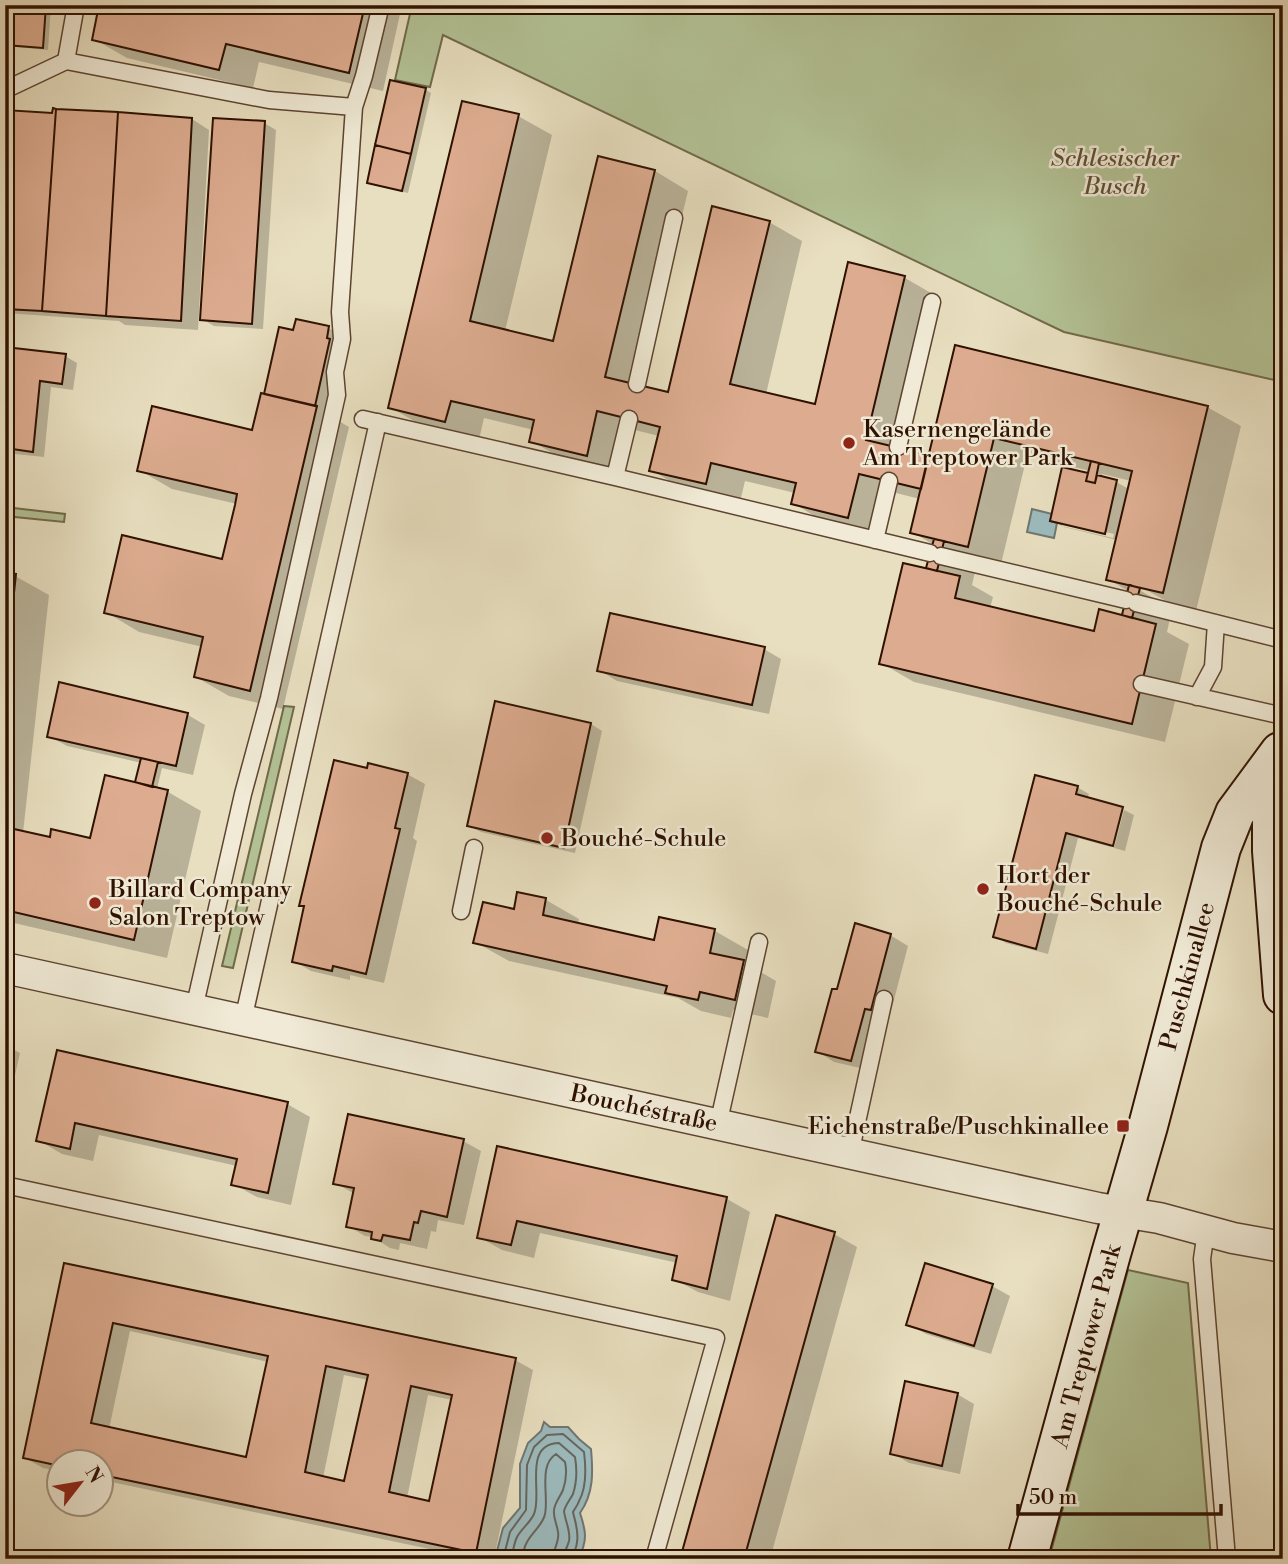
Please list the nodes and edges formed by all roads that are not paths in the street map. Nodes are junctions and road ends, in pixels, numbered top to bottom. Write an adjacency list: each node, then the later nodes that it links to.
1 (76, 5): 3 (lane)
2 (381, 5): 5 (lane)
3 (66, 61): 4 (lane); 5 (lane)
4 (5, 86)
5 (354, 107): 25 (lane)
6 (674, 218): 8 (lane)
7 (932, 302): 10 (lane)
8 (637, 384)
9 (629, 419): 11 (lane)
10 (898, 447)
11 (615, 477): 13 (lane); 26 (lane)
12 (889, 481): 13 (lane)
13 (875, 540): 14 (lane)
14 (1216, 623): 15 (lane); 17 (lane)
15 (1283, 640)
16 (1142, 684): 17 (lane)
17 (1198, 697): 18 (lane)
18 (1282, 740): 23 (main road); 30 (main road, Puschkinallee)
19 (474, 848): 20 (lane)
20 (461, 911)
21 (759, 942): 27 (lane)
22 (5, 968): 25 (street, Bouchéstraße)
23 (1283, 995)
24 (884, 999): 28 (lane)
25 (194, 1009): 26 (street, Bouchéstraße)
26 (243, 1020): 27 (street, Bouchéstraße)
27 (718, 1125): 28 (street, Bouchéstraße)
28 (850, 1154): 30 (street, Bouchéstraße)
29 (5, 1185): 33 (lane)
30 (1123, 1214): 31 (street, Bouchéstraße); 34 (main road, Am Treptower Park)
31 (1206, 1231): 32 (street, Bouchéstraße); 35 (lane)
32 (1283, 1247)
33 (654, 1559)
34 (1027, 1559)
35 (1227, 1559)

